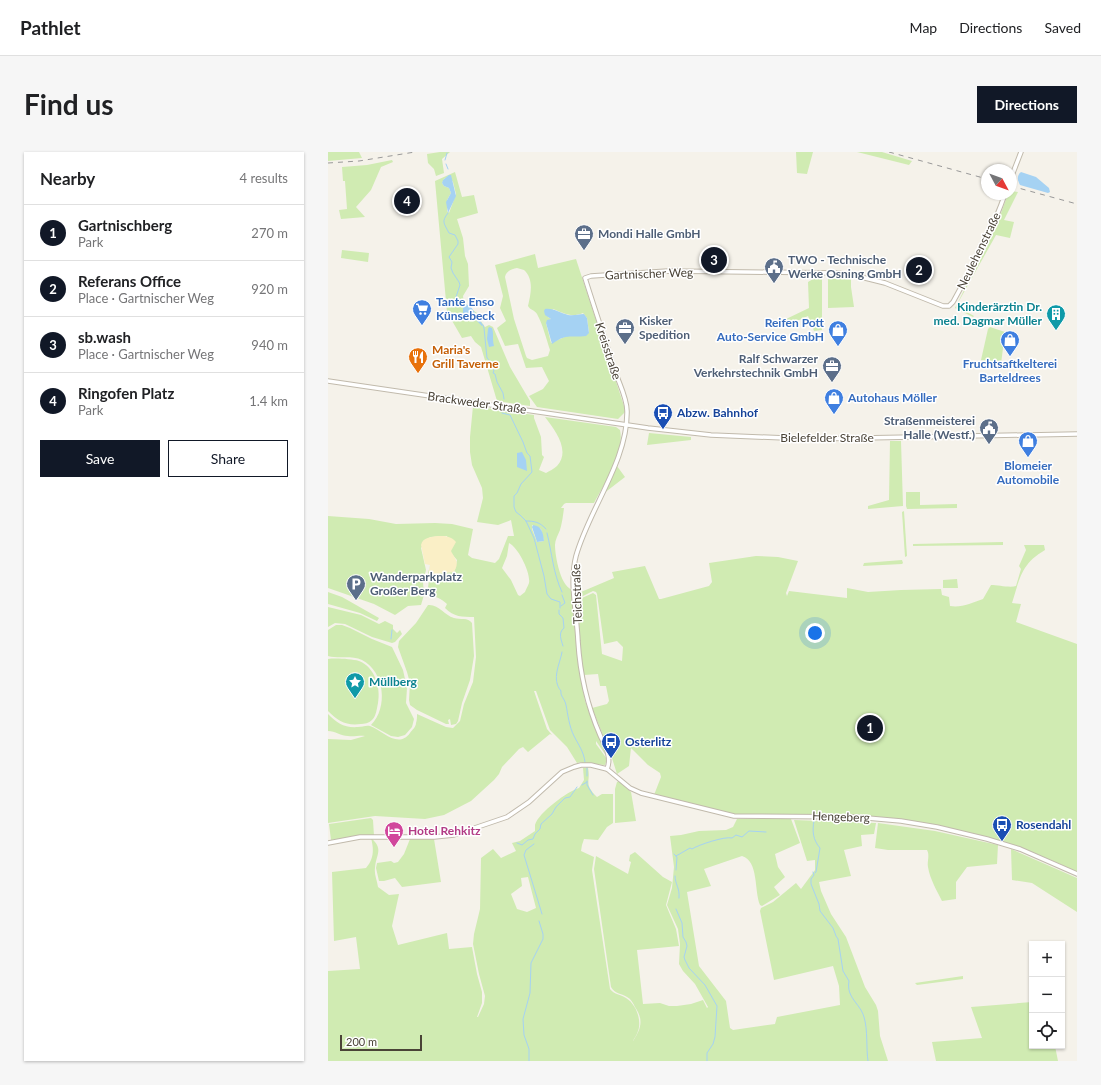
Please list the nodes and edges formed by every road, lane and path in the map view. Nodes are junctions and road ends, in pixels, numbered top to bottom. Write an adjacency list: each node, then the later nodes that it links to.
1 (1021, 152): 2 (street)
2 (1016, 164)
3 (1003, 200): 5 (street, Neulehenstraße)
4 (585, 278): 5 (street, Gartnischer Weg); 7 (street, Kreisstraße)
5 (949, 306)
6 (328, 381): 7 (street, Brackweder Straße)
7 (626, 424): 8 (street, Bielefelder Straße); 9 (street, Teichstraße)
8 (1077, 434)
9 (607, 769): 10 (street); 11 (street, Hengeberg)
10 (328, 843)
11 (1077, 874)

